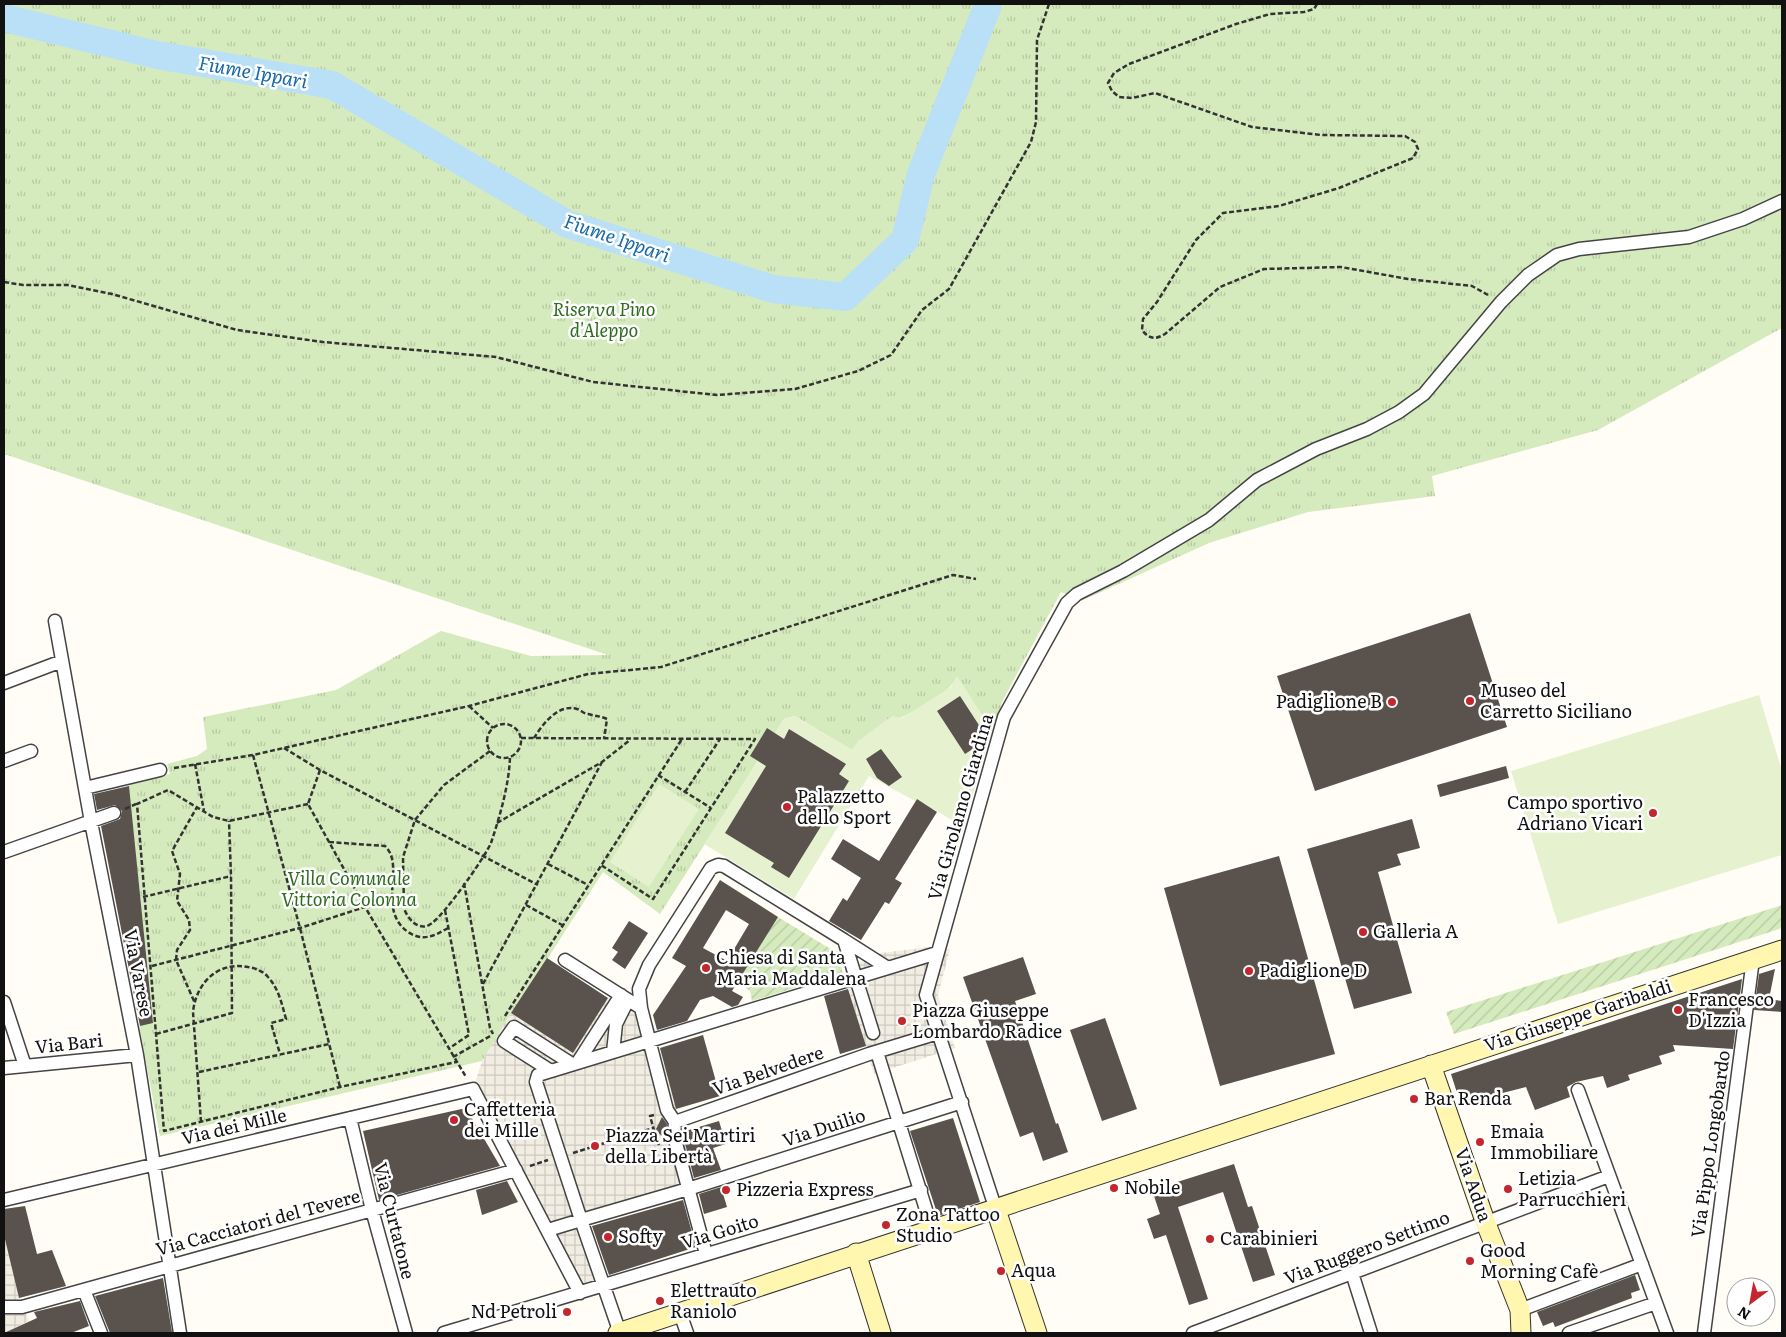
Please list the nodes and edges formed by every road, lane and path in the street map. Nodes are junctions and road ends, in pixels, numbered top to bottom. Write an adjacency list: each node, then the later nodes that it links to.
1 (1049, 4): 4 (path)
2 (1317, 4): 5 (path)
3 (1782, 201): 5 (street, Via Girolamo Giardina)
4 (4, 282)
5 (1501, 302): 60 (street, Via Girolamo Giardina)
6 (976, 579): 10 (path)
7 (54, 621): 8 (street, Via Varese)
8 (62, 661): 9 (street); 29 (street, Via Varese)
9 (4, 683)
10 (468, 706): 11 (path); 18 (path)
11 (492, 728): 12 (path); 20 (path)
12 (521, 738): 13 (path); 22 (path)
13 (534, 738): 14 (path); 14 (path)
14 (604, 739): 15 (path)
15 (631, 739): 16 (path); 24 (path)
16 (682, 739): 17 (path); 28 (path)
17 (720, 739): 30 (path); 33 (path)
18 (284, 748): 21 (path); 27 (path)
19 (31, 751): 23 (street)
20 (490, 751): 22 (path); 37 (path)
21 (253, 755): 25 (path); 36 (path)
22 (510, 757): 40 (path)
23 (4, 761)
24 (602, 762): 40 (path); 44 (path)
25 (195, 764): 26 (path); 34 (path)
26 (160, 770): 29 (street)
27 (320, 770): 31 (path); 37 (path)
28 (658, 776): 30 (path); 45 (path)
29 (85, 788): 39 (street, Via Varese)
30 (685, 792): 33 (path)
31 (308, 804): 36 (path); 41 (path)
32 (197, 807): 34 (path); 50 (path); 51 (path)
33 (711, 808): 45 (path)
34 (204, 812): 38 (path)
35 (114, 813): 39 (street)
36 (269, 813): 38 (path); 56 (path)
37 (415, 820): 43 (path); 54 (path)
38 (229, 821): 46 (path)
39 (91, 822): 42 (street); 87 (street, Via Varese)
40 (496, 823): 43 (path)
41 (329, 842): 53 (path); 57 (path)
42 (4, 852)
43 (484, 856): 47 (path); 48 (path)
44 (548, 864): 48 (path); 49 (path)
45 (601, 865): 49 (path)
46 (232, 876): 50 (path); 59 (path)
47 (464, 883): 54 (path); 69 (path)
48 (538, 884): 52 (path)
49 (588, 885): 55 (path)
50 (180, 888): 51 (path); 63 (path)
51 (143, 897): 66 (path)
52 (526, 905): 55 (path); 69 (path)
53 (365, 907): 56 (path); 83 (path)
54 (445, 910): 57 (path)
55 (562, 925): 74 (path)
56 (300, 928): 59 (path); 82 (path)
57 (448, 928): 83 (path)
58 (844, 940): 67 (street); 68 (street); 73 (street)
59 (231, 946): 63 (path); 65 (path)
60 (938, 950): 67 (street); 79 (street, Via Girolamo Giardina)
61 (1782, 950): 62 (main road, Via Giuseppe Garibaldi)
62 (1753, 959): 91 (main road, Via Giuseppe Garibaldi); 145 (street, Via Pippo Longobardo)
63 (176, 960): 66 (path); 71 (path)
64 (566, 960): 70 (street)
65 (232, 965): 71 (path); 75 (path); 86 (path)
66 (151, 966): 78 (path)
67 (888, 968): 68 (street)
68 (852, 975): 77 (street); 81 (street)
69 (483, 984): 80 (path)
70 (624, 998): 73 (street); 84 (street); 90 (street)
71 (194, 1001): 75 (path)
72 (4, 1002): 92 (street)
73 (641, 1008): 81 (street)
74 (504, 1017)
75 (194, 1023): 78 (path); 95 (path)
76 (499, 1026): 80 (path)
77 (873, 1033)
78 (156, 1034): 102 (path)
79 (938, 1034): 85 (street, Via Belvedere); 99 (street, Via Girolamo Giardina)
80 (499, 1037): 88 (path); 90 (street); 94 (street)
81 (654, 1039): 84 (street); 100 (street)
82 (330, 1044): 86 (path); 96 (path)
83 (448, 1049): 88 (path)
84 (613, 1052): 90 (street)
85 (873, 1053): 103 (street, Via Belvedere); 104 (street)
86 (280, 1054): 95 (path)
87 (137, 1055): 92 (street, Via Bari); 108 (street, Via Varese)
88 (453, 1057): 89 (path)
89 (456, 1062): 96 (path); 97 (path)
90 (575, 1063): 94 (street)
91 (1431, 1065): 115 (main road, Via Giuseppe Garibaldi); 117 (main road, Via Adua)
92 (25, 1066): 93 (street, Via Bari)
93 (4, 1068)
94 (551, 1071): 107 (street)
95 (199, 1072): 102 (path)
96 (340, 1087): 102 (path)
97 (473, 1088): 101 (street, Via dei Mille); 109 (street)
98 (1578, 1090): 110 (street)
99 (962, 1102): 104 (street, Via Duilio); 115 (street, Via Girolamo Giardina)
100 (667, 1110): 103 (street); 105 (path)
101 (350, 1118): 108 (street, Via dei Mille); 114 (street, Via Curtatone)
102 (201, 1122)
103 (677, 1122): 106 (street)
104 (899, 1122): 111 (street); 112 (street, Via Duilio)
105 (653, 1128): 106 (path); 107 (path)
106 (675, 1139): 112 (street)
107 (560, 1156): 109 (path); 116 (street)
108 (154, 1163): 113 (street, Via dei Mille); 123 (street, Via Varese)
109 (510, 1172): 114 (street, Via Cacciatori del Tevere); 119 (street)
110 (1609, 1176): 117 (street, Via Ruggero Settimo); 122 (street)
111 (920, 1190): 118 (street); 121 (street, Via Goito)
112 (692, 1191): 116 (street, Via Duilio); 121 (street)
113 (4, 1200)
114 (372, 1210): 123 (street, Via Cacciatori del Tevere); 134 (street, Via Curtatone)
115 (996, 1210): 118 (main road, Via Giuseppe Garibaldi); 139 (main road)
116 (582, 1220): 119 (street, Via Duilio); 125 (street)
117 (1485, 1221): 124 (street, Via Ruggero Settimo); 130 (main road, Via Adua)
118 (932, 1229): 120 (main road, Via Giuseppe Garibaldi)
119 (548, 1230): 127 (street)
120 (856, 1253): 131 (main road); 138 (main road)
121 (706, 1254): 125 (street, Via Goito)
122 (1642, 1264): 128 (street); 130 (street)
123 (170, 1265): 126 (street, Via Cacciatori del Tevere); 133 (street, Via Varese)
124 (1352, 1273): 140 (street, Via Ruggero Settimo); 141 (street)
125 (604, 1285): 127 (street, Via Goito); 136 (street)
126 (84, 1290): 129 (street, Via Cacciatori del Tevere); 132 (street)
127 (580, 1293): 135 (street, Via Goito)
128 (1656, 1303): 143 (street); 144 (street)
129 (4, 1307)
130 (1520, 1310): 142 (main road, Via Adua)
131 (680, 1313): 136 (main road); 137 (street)
132 (101, 1333)
133 (180, 1333)
134 (406, 1333)
135 (444, 1333)
136 (619, 1333)
137 (686, 1333)
138 (881, 1333)
139 (1037, 1333)
140 (1193, 1333)
141 (1371, 1333)
142 (1521, 1333)
143 (1569, 1333)
144 (1667, 1333)
145 (1704, 1333)

